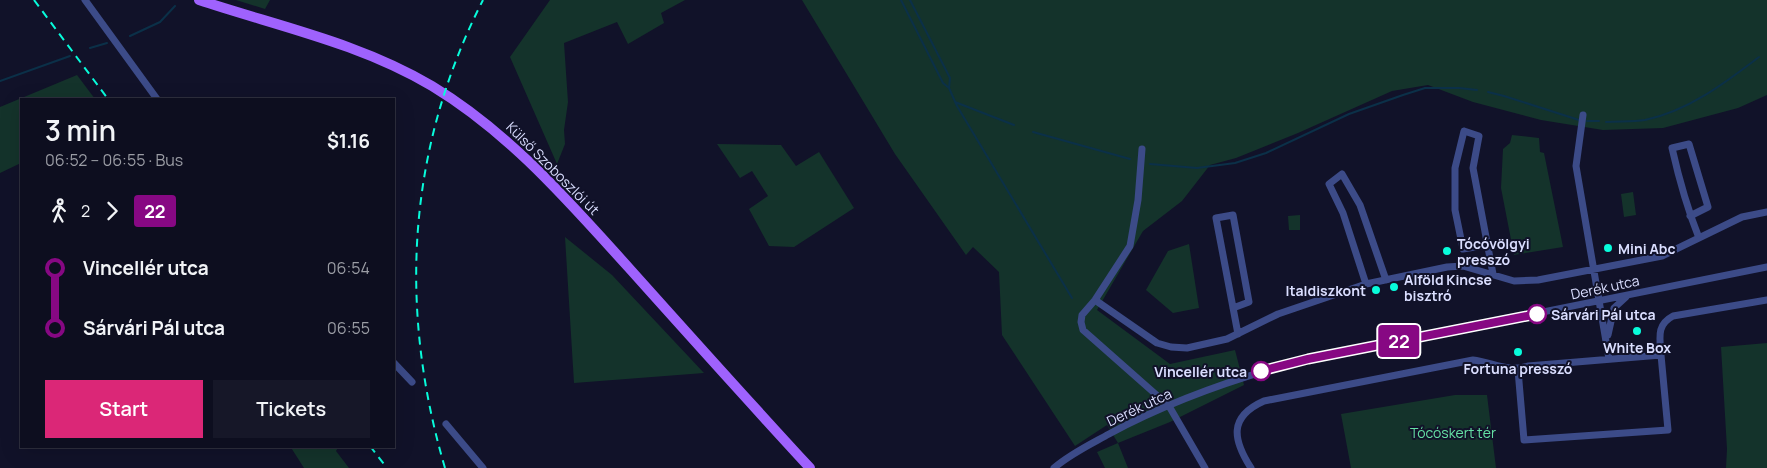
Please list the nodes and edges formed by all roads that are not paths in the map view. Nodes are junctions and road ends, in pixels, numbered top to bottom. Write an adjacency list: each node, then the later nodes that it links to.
1 (85, 0): 3 (street)
2 (199, 0): 30 (main road, Külső Szoboszlói út)
3 (156, 98)
4 (1583, 115): 11 (street)
5 (1142, 149): 16 (street)
6 (1767, 212): 8 (street, Derék utca)
7 (1690, 216): 7 (street); 8 (street)
8 (1699, 238): 11 (street, Derék utca)
9 (1487, 245): 9 (street); 12 (street)
10 (1767, 267): 15 (street, Derék utca)
11 (1595, 269): 12 (street, Derék utca); 18 (street)
12 (1493, 274): 13 (street, Derék utca)
13 (1386, 280): 14 (street, Derék utca); 14 (street)
14 (1366, 284): 20 (street, Derék utca)
15 (1629, 295): 18 (street, Derék utca); 21 (street)
16 (1095, 300): 20 (street, Derék utca); 27 (street)
17 (1767, 300): 22 (street)
18 (1600, 301): 21 (street); 27 (street, Derék utca)
19 (1233, 308): 19 (street); 20 (street)
20 (1238, 334)
21 (1607, 347): 23 (street)
22 (1661, 355): 23 (street); 25 (street)
23 (1608, 359): 25 (street)
24 (395, 363): 26 (street)
25 (1518, 370): 33 (street)
26 (412, 382)
27 (1169, 406): 31 (street, Derék utca); 32 (street)
28 (446, 424): 29 (street)
29 (483, 468)
30 (810, 468)
31 (1054, 468)
32 (1206, 468)
33 (1251, 468)

